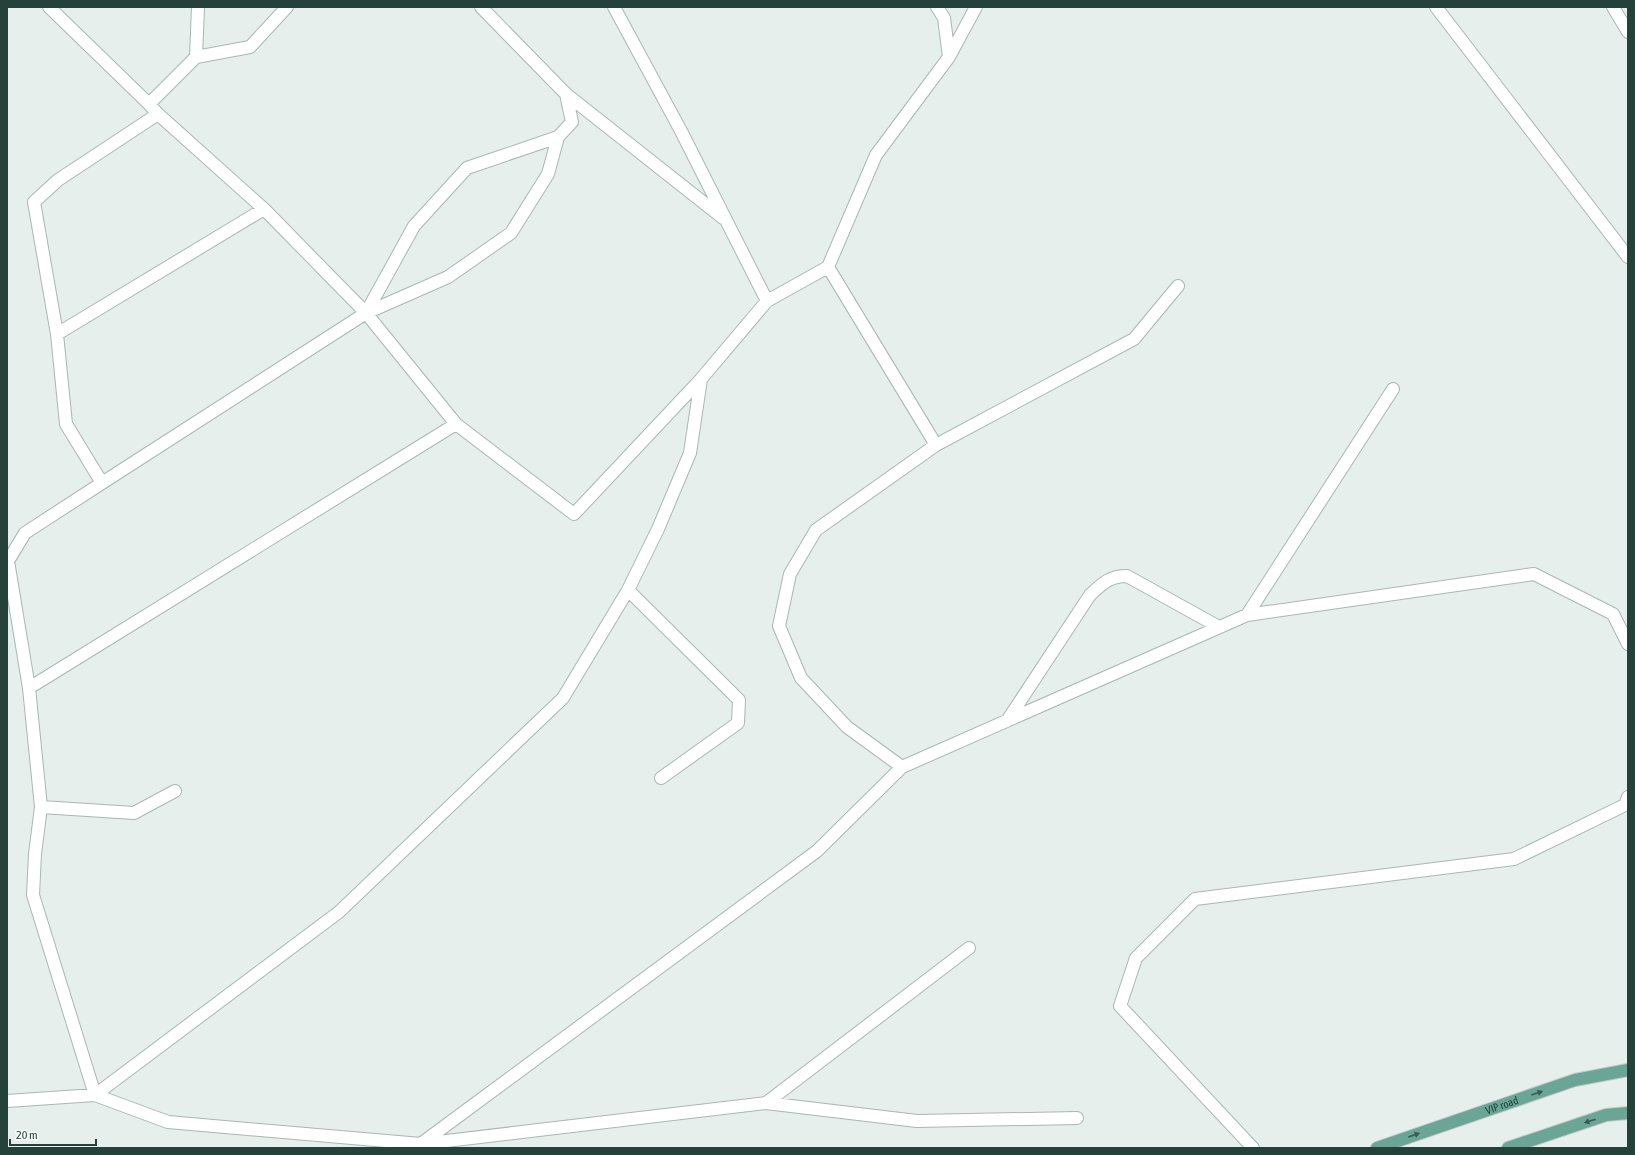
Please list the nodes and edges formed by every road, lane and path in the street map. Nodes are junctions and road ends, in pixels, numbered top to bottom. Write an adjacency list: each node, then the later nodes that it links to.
1 (49, 7): 14 (street)
2 (198, 7): 12 (street)
3 (287, 7): 12 (street)
4 (481, 7): 13 (street)
5 (614, 7): 18 (street)
6 (937, 7): 11 (street)
7 (976, 7): 11 (street)
8 (1436, 7): 19 (street)
9 (1613, 7): 10 (street)
10 (1628, 32)
11 (949, 57): 20 (street)
12 (196, 58): 14 (street)
13 (566, 94): 16 (street); 18 (street)
14 (149, 104): 15 (street)
15 (158, 114): 17 (street); 24 (street)
16 (558, 137): 23 (street); 23 (street)
17 (264, 209): 23 (street); 24 (street)
18 (727, 222): 22 (street)
19 (1628, 257)
20 (828, 267): 22 (street); 28 (street)
21 (1178, 286): 28 (street)
22 (768, 301): 25 (street)
23 (366, 313): 27 (street); 29 (street)
24 (57, 334): 29 (street)
25 (701, 379): 27 (street); 30 (street)
26 (1393, 389): 31 (street)
27 (456, 424): 34 (street)
28 (936, 445): 36 (street)
29 (102, 483): 34 (street)
30 (628, 590): 37 (street); 43 (street)
31 (1247, 615): 32 (street); 33 (street)
32 (1219, 627): 35 (street); 35 (street)
33 (1628, 644)
34 (29, 688): 40 (street)
35 (1007, 721): 36 (street)
36 (902, 767): 48 (street)
37 (662, 778)
38 (175, 792): 40 (street)
39 (1628, 797): 49 (street)
40 (41, 807): 43 (street)
41 (969, 948): 45 (street)
42 (1628, 1070): 50 (main road, VIP road, one-way to 42)
43 (95, 1095): 44 (street); 48 (street)
44 (7, 1101)
45 (766, 1103): 47 (street); 48 (street)
46 (1628, 1113): 51 (main road, one-way to 51)
47 (1077, 1118)
48 (421, 1144)
49 (1252, 1148)
50 (1377, 1148)
51 (1508, 1148)

